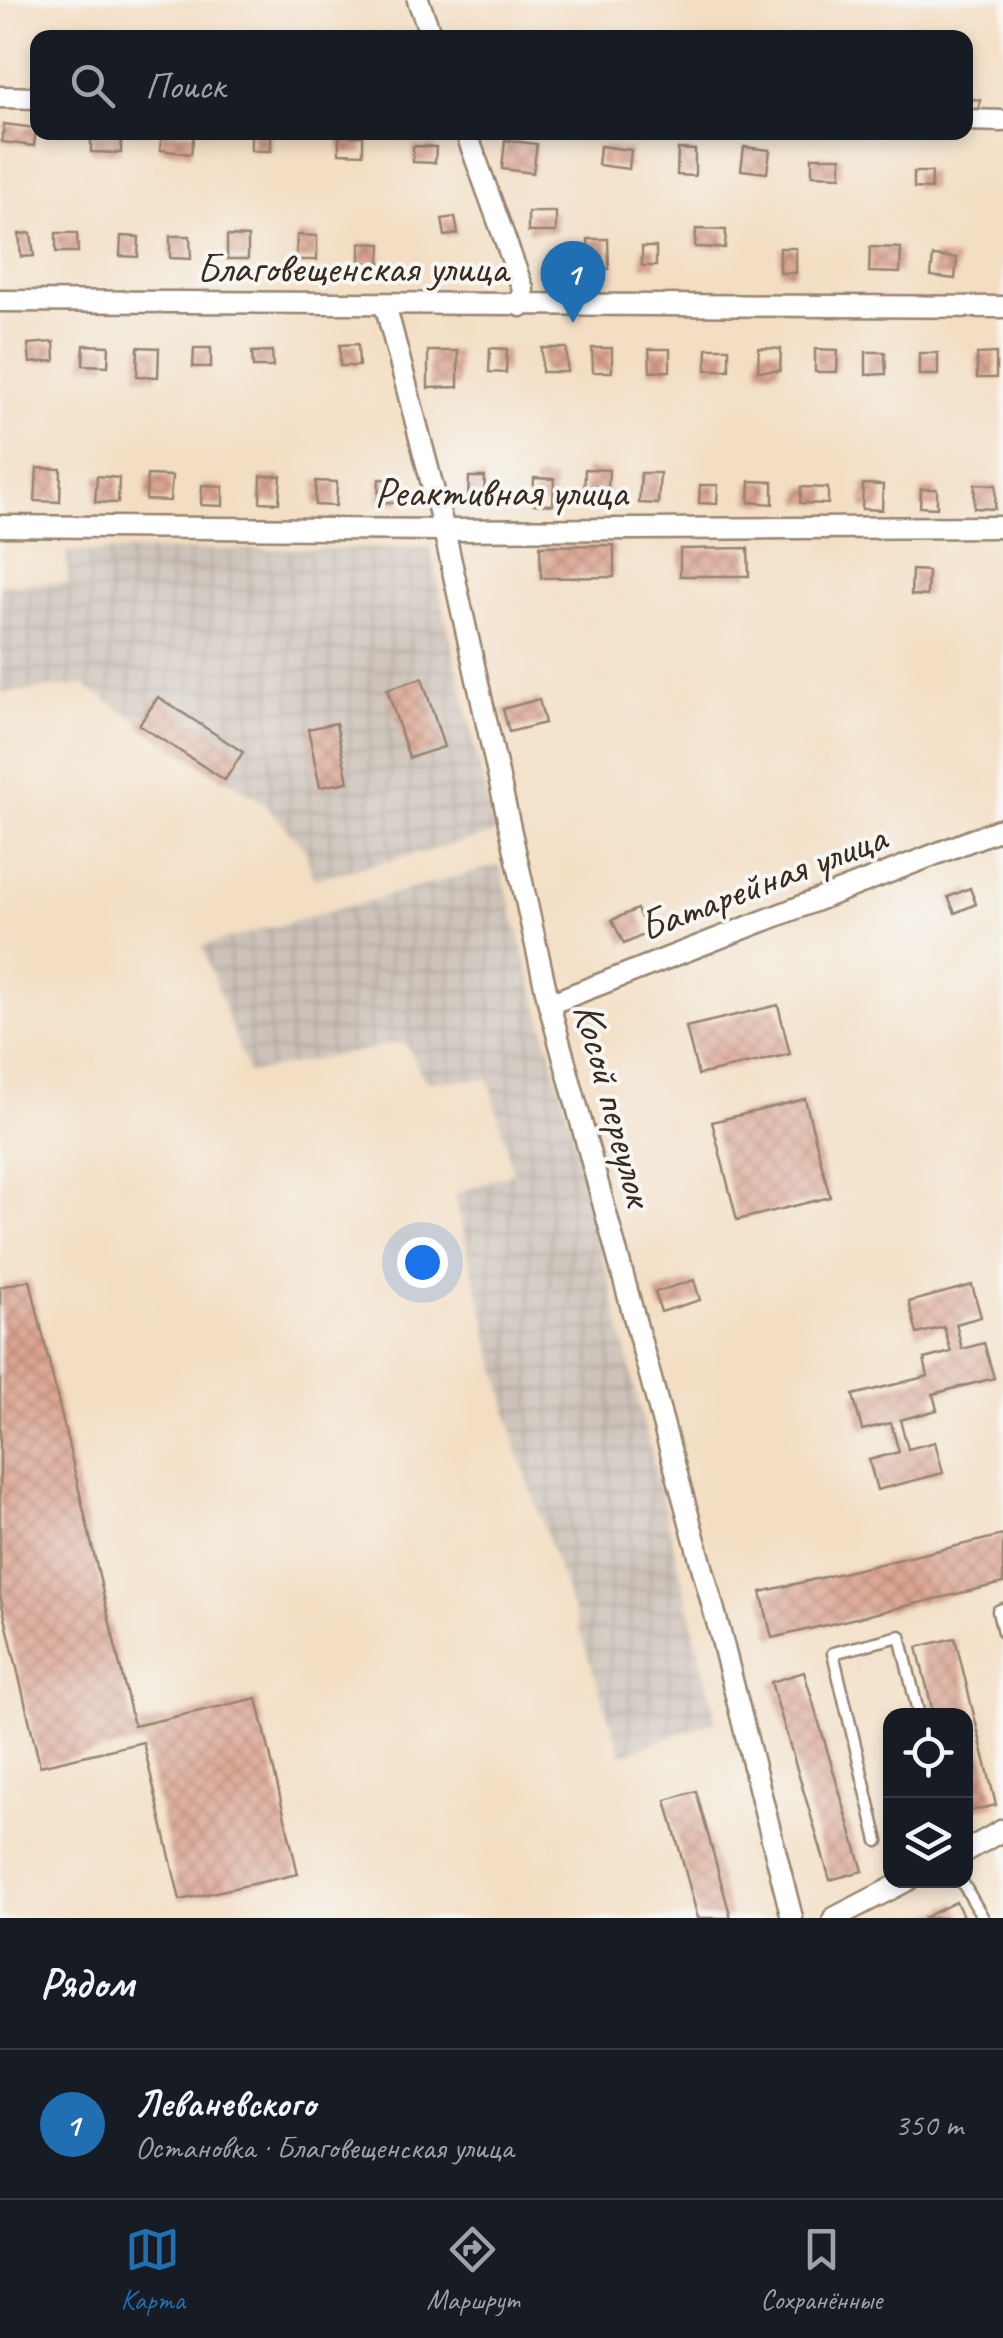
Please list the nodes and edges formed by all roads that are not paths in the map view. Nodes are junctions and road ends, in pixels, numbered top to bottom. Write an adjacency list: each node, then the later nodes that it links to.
1 (418, 0): 2 (street)
2 (429, 30)
3 (0, 97): 4 (street)
4 (30, 98)
5 (973, 120): 6 (street)
6 (1003, 121)
7 (469, 140): 10 (street)
8 (0, 301): 9 (street, Благовещенская улица)
9 (384, 304): 10 (street, Благовещенская улица); 14 (street, Косой переулок)
10 (521, 306): 11 (street, Благовещенская улица)
11 (1003, 307)
12 (0, 526): 14 (street, Реактивная улица)
13 (1003, 527): 14 (street, Реактивная улица)
14 (444, 530): 16 (street, Косой переулок)
15 (1003, 828): 16 (street, Батарейная улица)
16 (549, 1004): 25 (street, Косой переулок)
17 (1003, 1610): 18 (lane)
18 (1003, 1632)
19 (917, 1708): 21 (lane)
20 (1003, 1830): 22 (street)
21 (878, 1841)
22 (973, 1847)
23 (892, 1888): 26 (street)
24 (966, 1888): 27 (lane)
25 (792, 1918)
26 (834, 1918)
27 (983, 1918)

